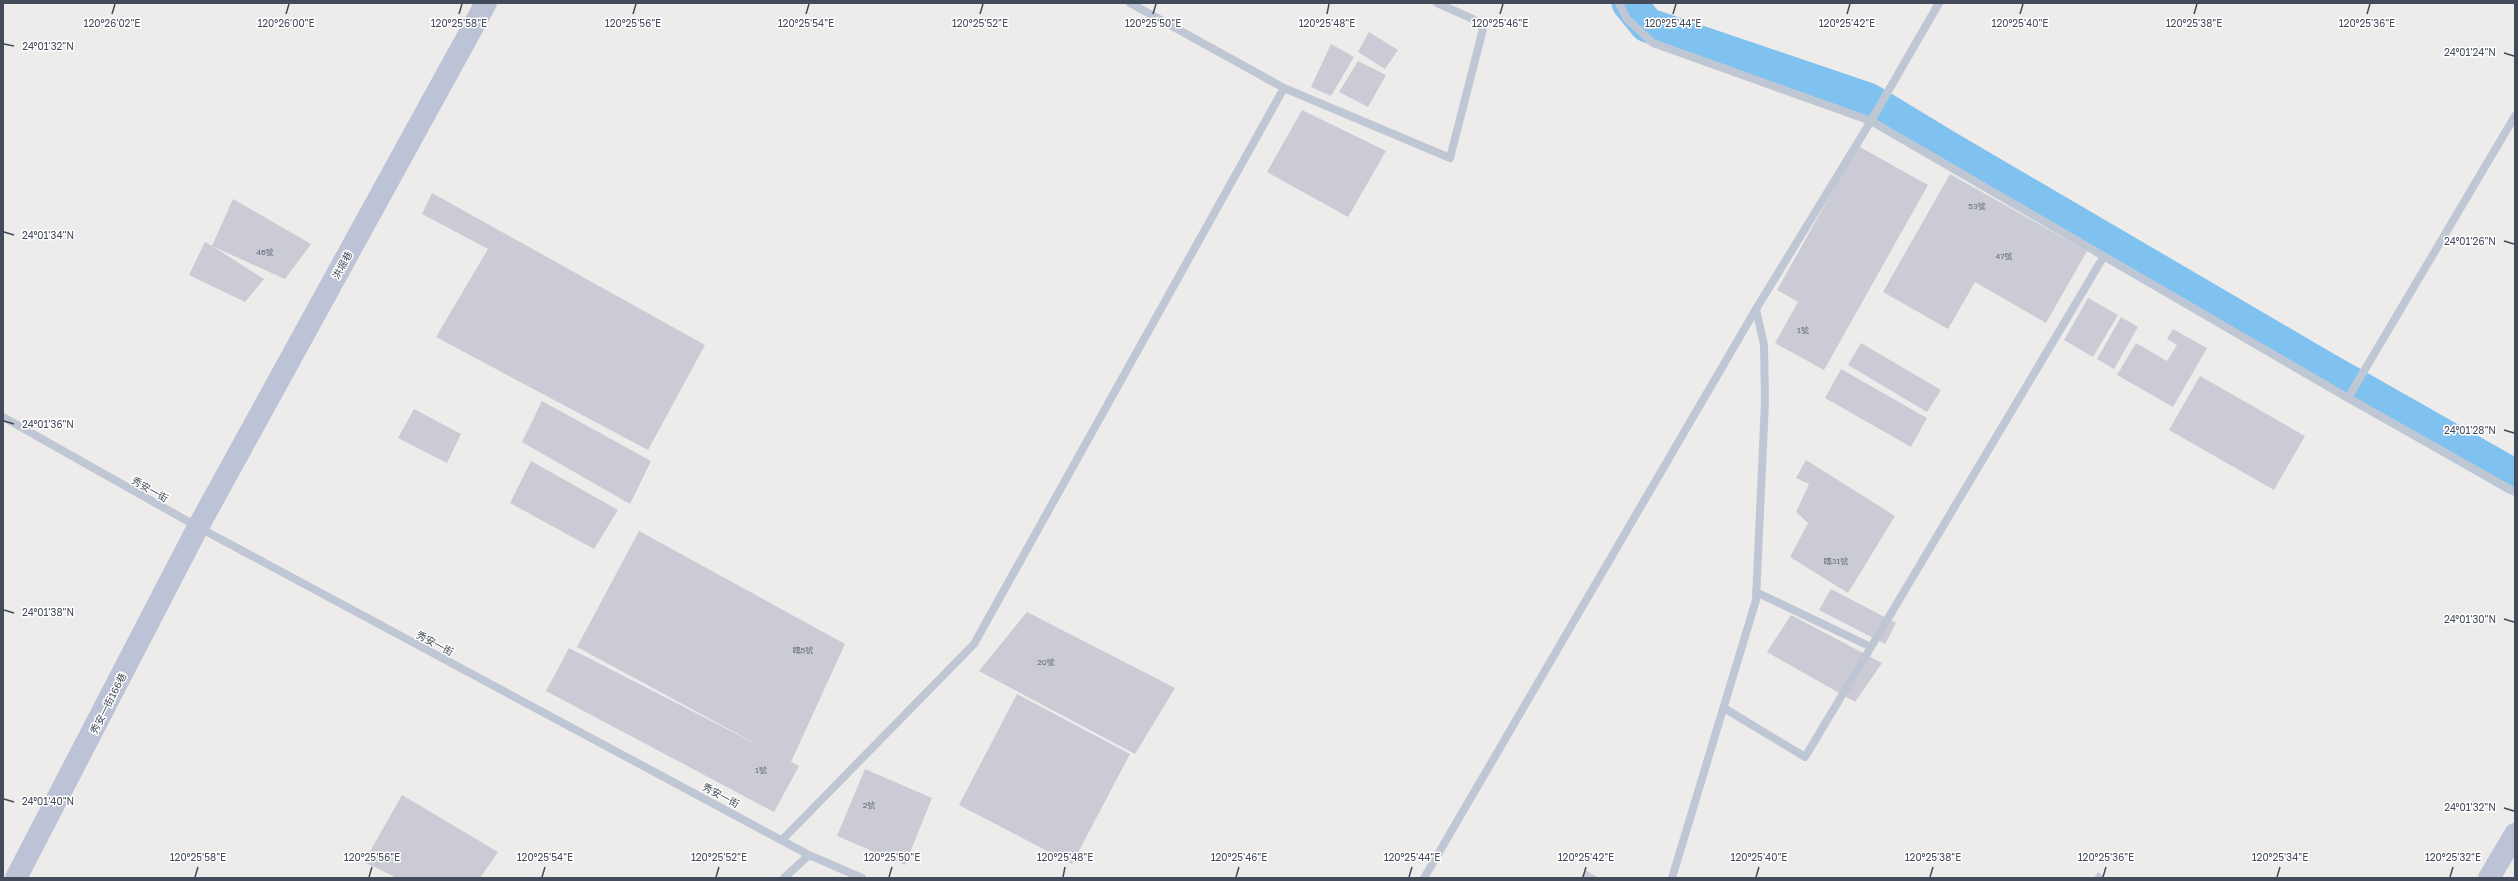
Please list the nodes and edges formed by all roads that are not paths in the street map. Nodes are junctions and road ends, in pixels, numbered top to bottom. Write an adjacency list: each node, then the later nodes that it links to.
1 (486, 3): 14 (street, 洪堀巷)
2 (1130, 3): 6 (lane)
3 (1437, 3): 6 (lane)
4 (1619, 3): 8 (lane)
5 (1939, 3): 8 (lane)
6 (1284, 88): 19 (lane)
7 (2515, 116): 11 (lane)
8 (1871, 121): 9 (lane); 10 (lane)
9 (2104, 256): 11 (lane); 16 (lane)
10 (1756, 309): 15 (lane); 24 (lane)
11 (2348, 398): 13 (lane)
12 (3, 417): 14 (lane, 秀安一街)
13 (2515, 492)
14 (198, 527): 19 (lane, 秀安一街); 21 (street, 秀安一街166巷)
15 (1756, 592): 16 (lane); 17 (lane)
16 (1871, 647): 17 (lane)
17 (1724, 708): 25 (lane)
18 (2515, 834): 26 (street)
19 (782, 840): 20 (lane, 秀安一街)
20 (809, 855): 22 (lane); 23 (lane, 秀安一街)
21 (16, 878)
22 (784, 878)
23 (862, 878)
24 (1424, 878)
25 (1672, 878)
26 (2489, 878)

